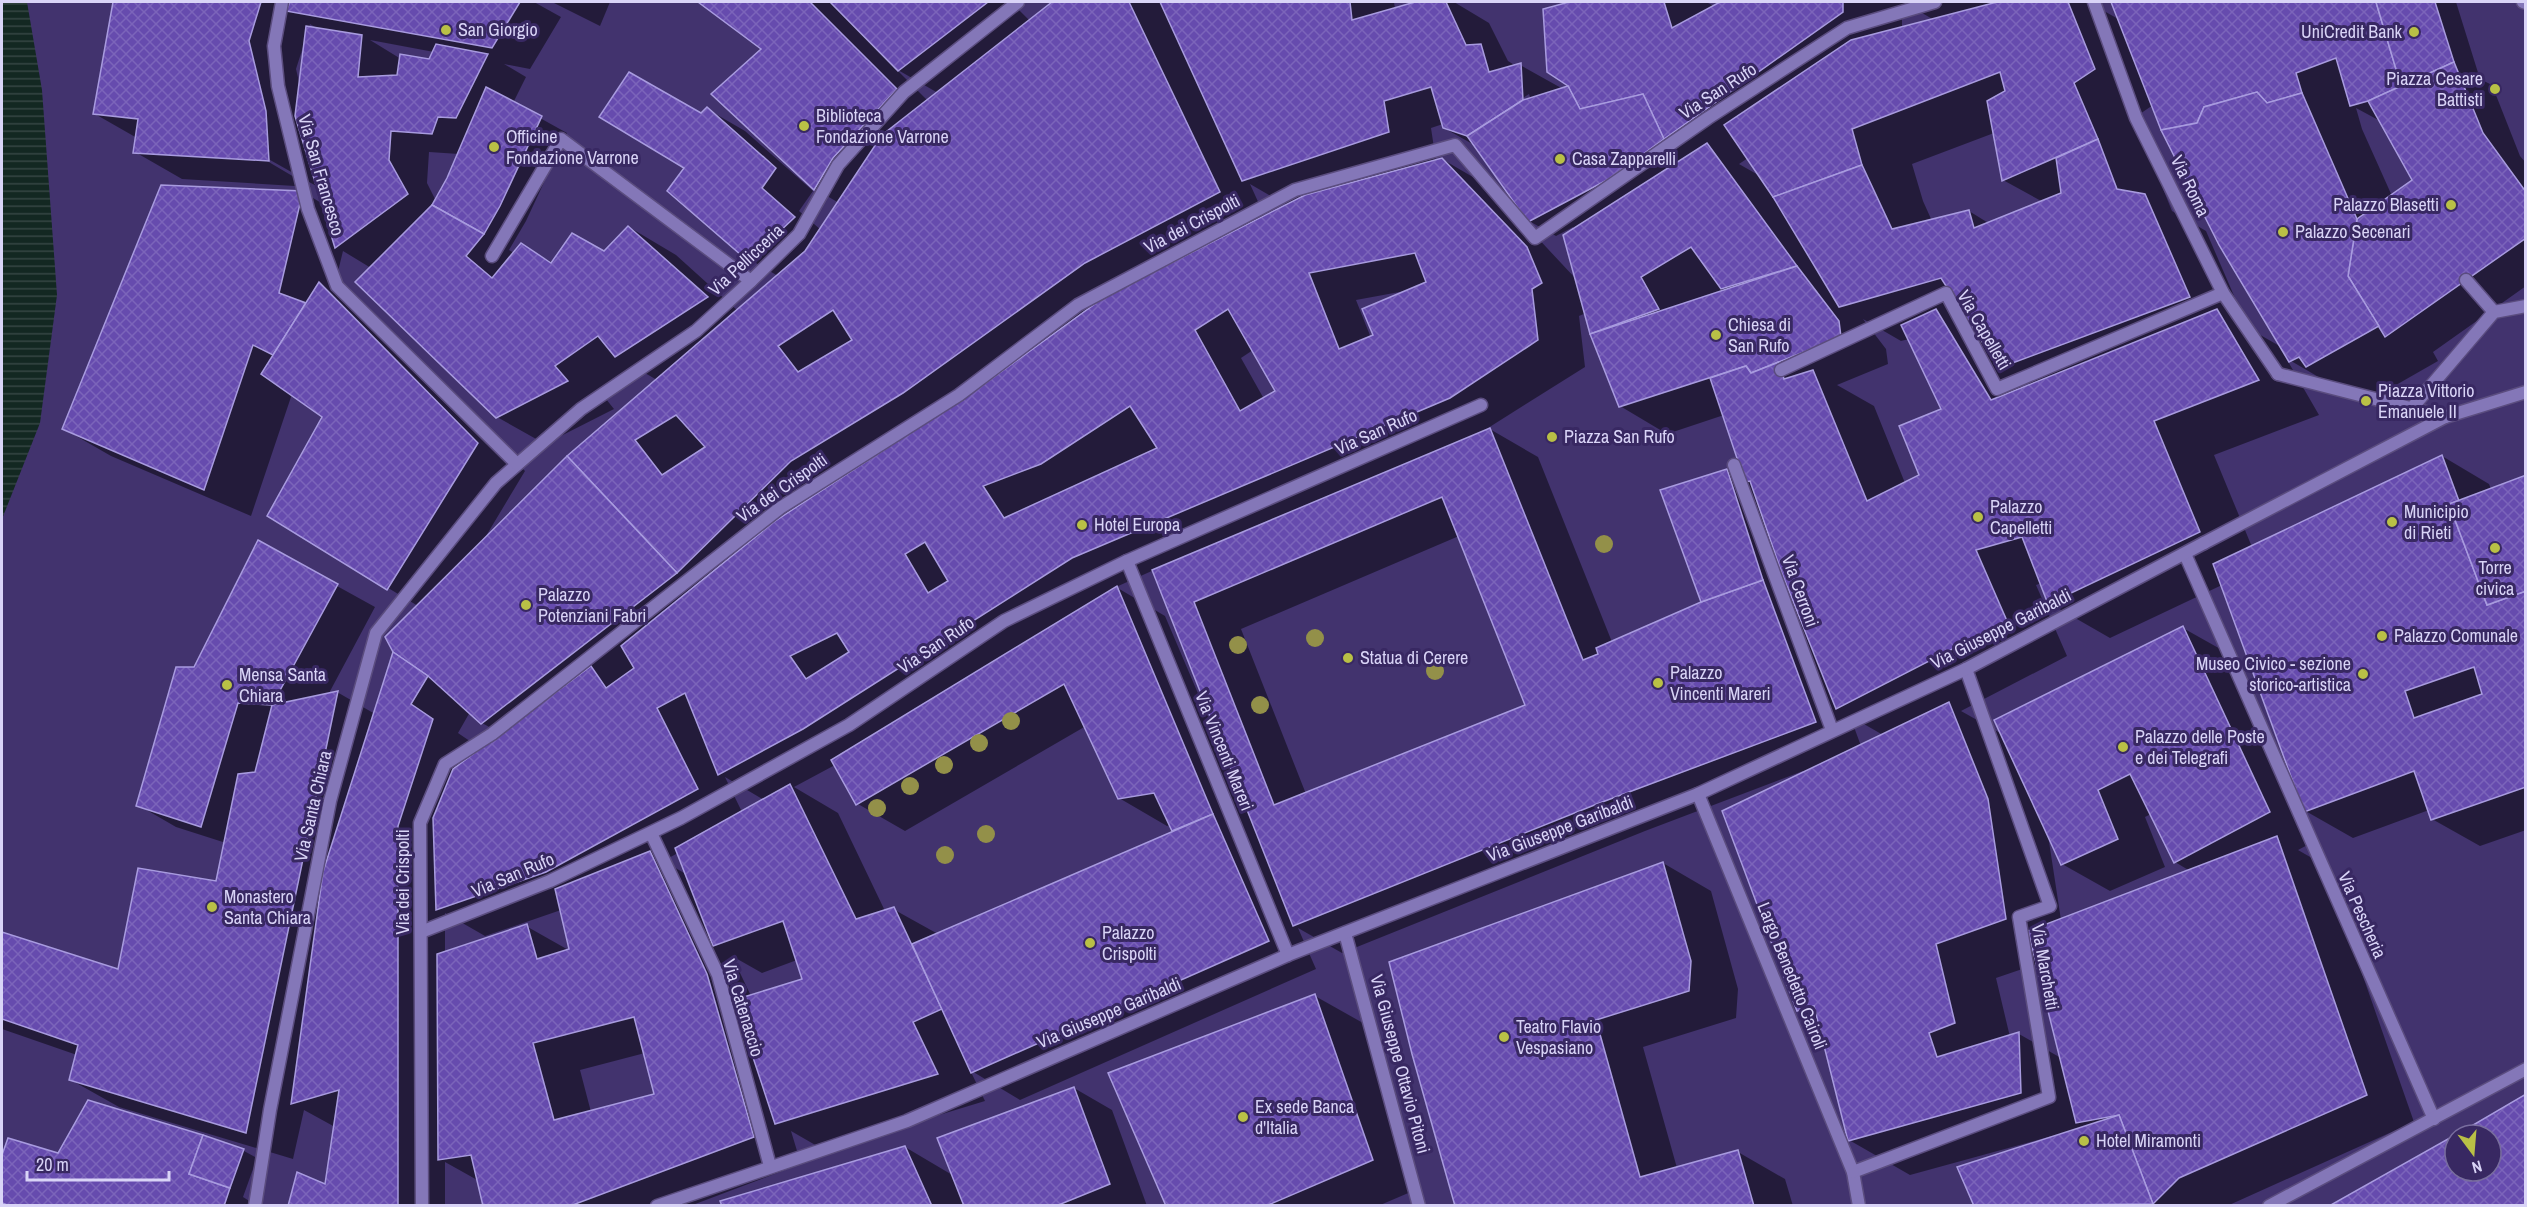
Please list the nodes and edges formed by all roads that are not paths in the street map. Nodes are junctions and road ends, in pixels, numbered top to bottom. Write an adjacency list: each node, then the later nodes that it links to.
1 (282, 2): 17 (street, Via San Francesco)
2 (1018, 2): 7 (street, Via Pellicceria)
3 (1935, 2): 5 (street, Via San Rufo)
4 (2094, 2): 9 (street, Via Roma)
5 (1535, 238): 25 (street, Via dei Crispolti)
6 (492, 256): 7 (street)
7 (751, 280): 17 (street, Via Pellicceria)
8 (2466, 280): 11 (street)
9 (2223, 293): 12 (street, Via Capelletti); 15 (street, Via Roma)
10 (2526, 306): 11 (street)
11 (2494, 312): 15 (street)
12 (1781, 370)
13 (2526, 392): 16 (street, Via Giuseppe Garibaldi)
14 (1481, 405): 20 (street, Via San Rufo)
15 (2412, 408): 16 (street)
16 (2445, 417): 19 (street, Via Giuseppe Garibaldi)
17 (517, 464): 32 (street, Via Santa Chiara)
18 (1734, 465): 22 (street, Via Cerroni)
19 (2185, 554): 21 (street, Via Giuseppe Garibaldi); 29 (street, Via Pescheria)
20 (1127, 561): 24 (street, Via San Rufo); 27 (street, Via Vincenti Mareri)
21 (1966, 669): 22 (street, Via Giuseppe Garibaldi); 31 (street, Via Marchetti)
22 (1832, 730): 23 (street, Via Giuseppe Garibaldi)
23 (1698, 794): 26 (street, Via Giuseppe Garibaldi); 31 (street, Largo Benedetto Cairoli)
24 (651, 832): 25 (street, Via San Rufo); 30 (street, Via Catenaccio)
25 (421, 932): 33 (street, Via dei Crispolti)
26 (1345, 933): 27 (street, Via Giuseppe Garibaldi); 35 (street, Via Giuseppe Ottavio Pitoni)
27 (1288, 955): 30 (street, Via Giuseppe Garibaldi)
28 (2526, 1069): 29 (street)
29 (2434, 1119): 37 (street)
30 (770, 1166): 34 (street, Via Giuseppe Garibaldi)
31 (1853, 1172): 36 (street, Largo Benedetto Cairoli)
32 (255, 1206)
33 (422, 1206)
34 (657, 1206)
35 (1419, 1206)
36 (1859, 1206)
37 (2269, 1206)

